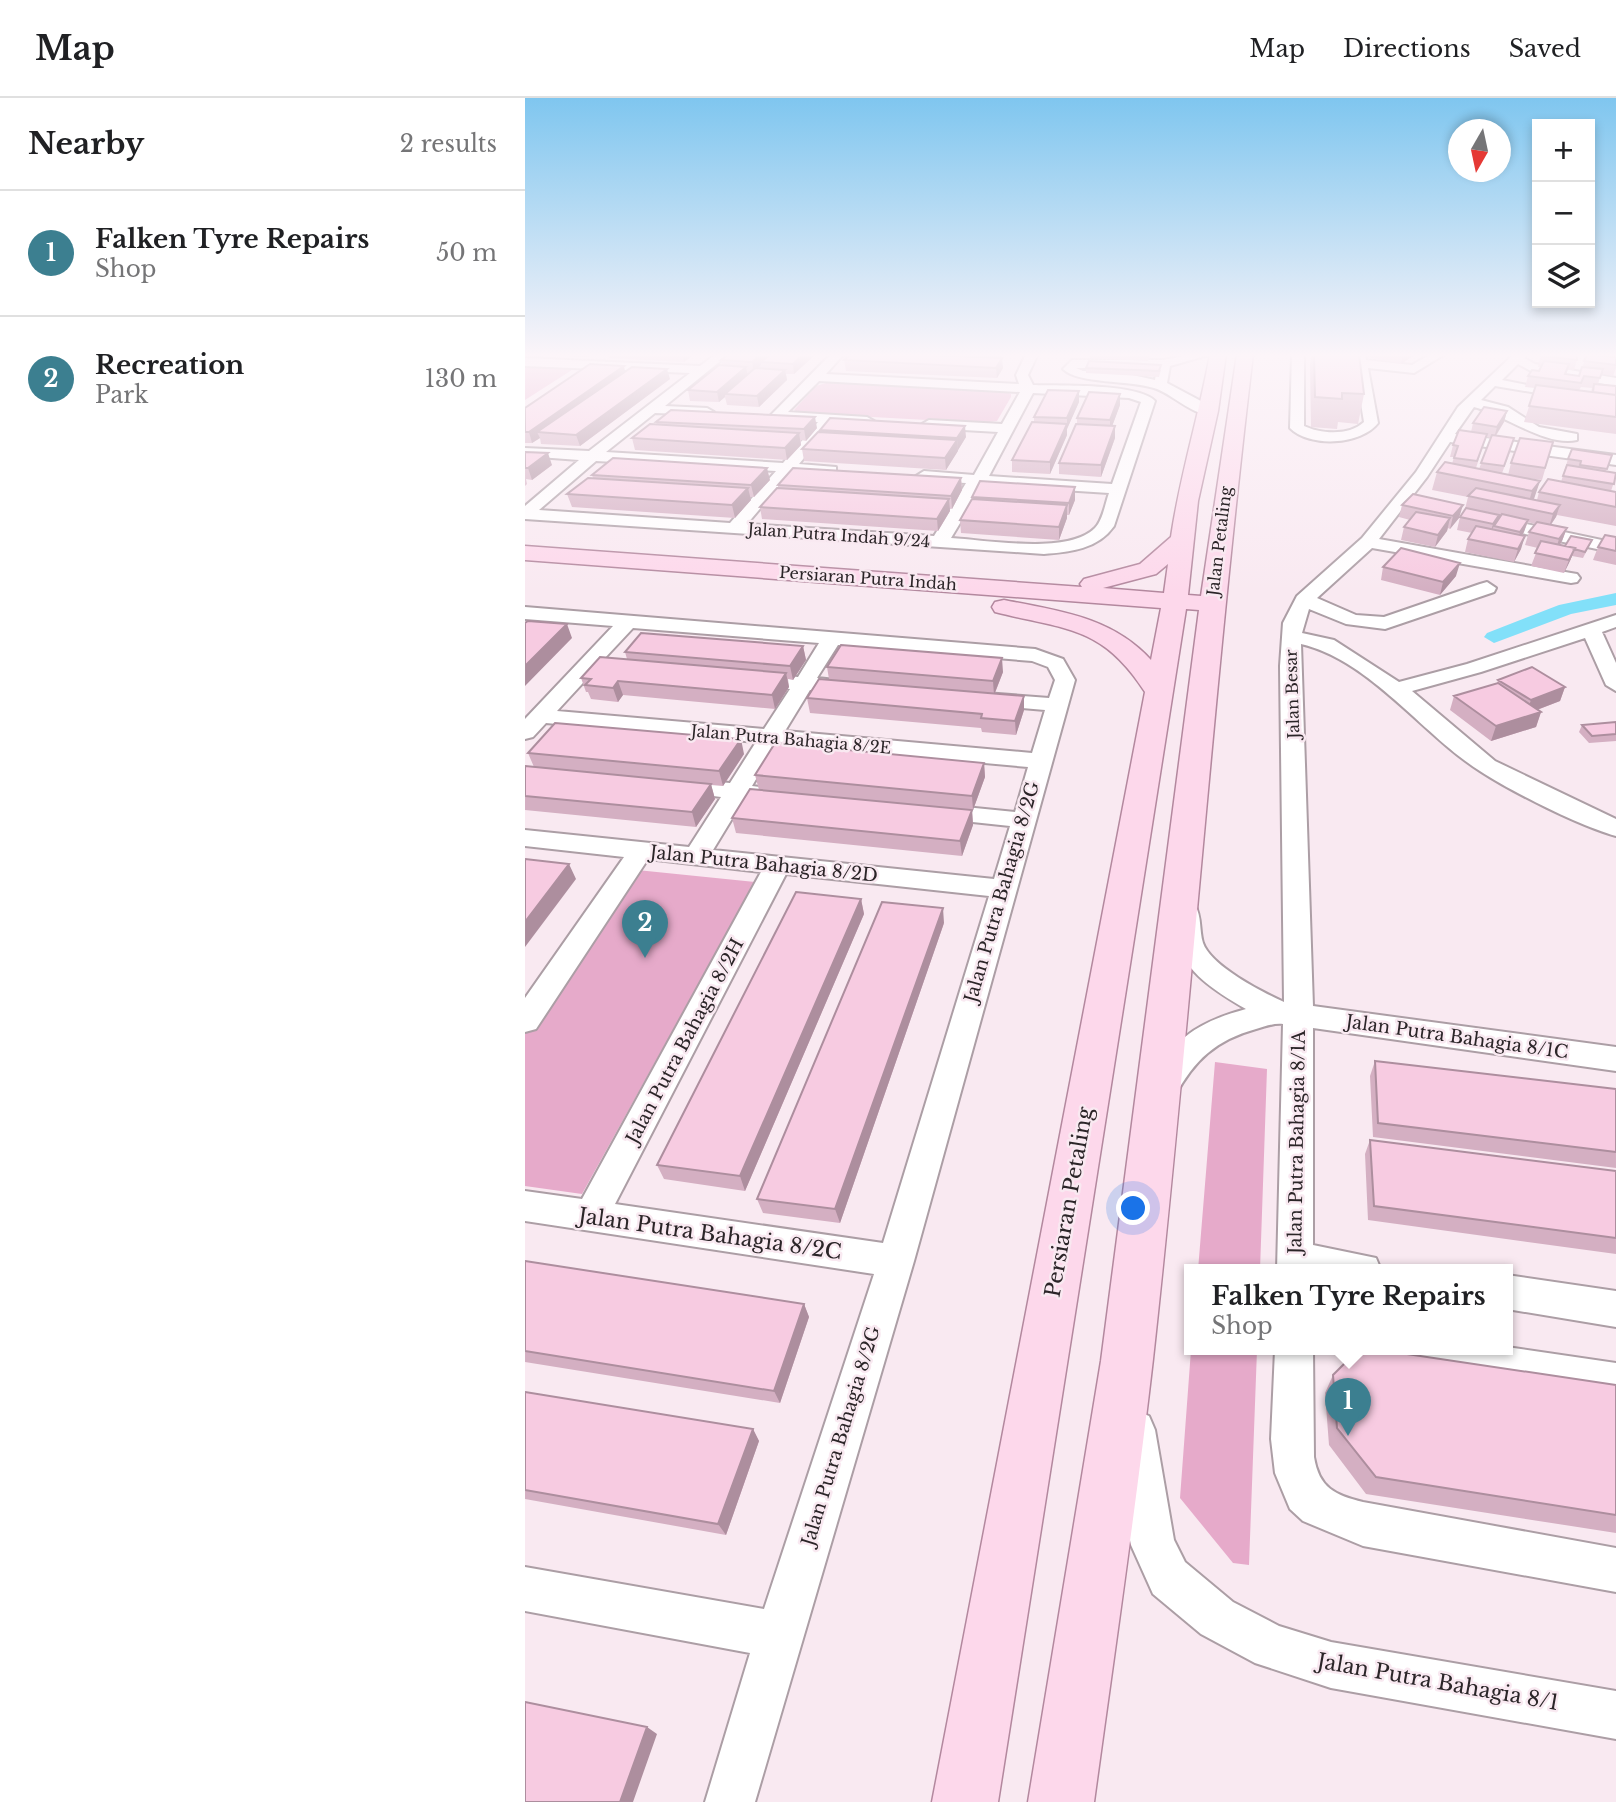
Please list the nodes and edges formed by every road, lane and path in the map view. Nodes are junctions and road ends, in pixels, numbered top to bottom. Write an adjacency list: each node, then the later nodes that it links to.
1 (621, 434): 14 (street)
2 (816, 434): 16 (street)
3 (1003, 434): 19 (street)
4 (1138, 434): 20 (street, Jalan Putra Indah 9/24)
5 (1203, 434): 24 (main road, Jalan Petaling)
6 (1229, 434): 34 (main road, Jalan Petaling)
7 (1314, 434): 8 (street)
8 (1348, 434)
9 (1449, 434): 11 (street, Jalan Besar)
10 (1553, 434): 12 (street)
11 (1446, 438): 15 (street); 26 (street, Jalan Besar)
12 (1582, 439)
13 (525, 452): 14 (street)
14 (592, 456): 16 (street); 21 (street)
15 (1616, 460)
16 (786, 468): 17 (street); 23 (street)
17 (842, 471)
18 (910, 475): 19 (street)
19 (979, 480): 20 (street); 25 (street)
20 (1120, 489): 25 (street, Jalan Putra Indah 9/24)
21 (525, 514): 23 (street, Jalan Putra Indah 9/24)
22 (1468, 517): 27 (street)
23 (735, 528): 25 (street, Jalan Putra Indah 9/24)
24 (1184, 538): 32 (main road); 34 (main road, Jalan Petaling)
25 (940, 541)
26 (1368, 542): 30 (street); 33 (street, Jalan Besar)
27 (1616, 548)
28 (525, 553): 32 (main road, Persiaran Putra Indah)
29 (525, 571): 32 (main road, Persiaran Putra Indah)
30 (1570, 578)
31 (1487, 588): 33 (street)
32 (1008, 598): 34 (main road, Persiaran Putra Indah); 48 (main road)
33 (1304, 600): 39 (street, Jalan Besar)
34 (1192, 610): 48 (main road, Persiaran Petaling); 66 (main road)
35 (525, 613): 36 (street, Jalan Putra Bahagia 8/2G)
36 (629, 621): 40 (street, Jalan Putra Bahagia 8/2G); 41 (street)
37 (1616, 621): 38 (street)
38 (1590, 628): 45 (street); 47 (street)
39 (1291, 636): 47 (street); 67 (street, Jalan Besar)
40 (832, 638): 44 (street); 50 (street, Jalan Putra Bahagia 8/2G)
41 (588, 665): 42 (street); 51 (street)
42 (655, 671)
43 (736, 678): 44 (street)
44 (804, 684): 46 (street); 53 (street)
45 (1616, 685)
46 (871, 689)
47 (1396, 689): 60 (street)
48 (1158, 691): 86 (main road, Persiaran Petaling)
49 (965, 697): 50 (street)
50 (1059, 705): 54 (street, Jalan Putra Bahagia 8/2G)
51 (537, 712): 52 (street); 53 (street, Jalan Putra Bahagia 8/2E)
52 (525, 732)
53 (771, 737): 54 (street, Jalan Putra Bahagia 8/2E); 56 (street)
54 (1041, 761): 59 (street, Jalan Putra Bahagia 8/2G)
55 (645, 783): 56 (street)
56 (737, 791): 57 (street); 63 (street)
57 (806, 798)
58 (914, 809): 59 (street)
59 (1023, 820): 65 (street, Jalan Putra Bahagia 8/2G)
60 (1616, 828)
61 (525, 838): 62 (street, Jalan Putra Bahagia 8/2D)
62 (641, 851): 63 (street, Jalan Putra Bahagia 8/2D); 68 (street)
63 (697, 857): 64 (street, Jalan Putra Bahagia 8/2D)
64 (778, 865): 65 (street, Jalan Putra Bahagia 8/2D); 72 (street, Jalan Putra Bahagia 8/2H)
65 (1002, 889): 73 (street, Jalan Putra Bahagia 8/2G)
66 (1182, 893): 67 (street); 70 (main road)
67 (1288, 1013): 69 (street, Jalan Putra Bahagia 8/1C); 70 (street); 74 (street, Jalan Putra Bahagia 8/1A)
68 (525, 1021)
69 (1616, 1059)
70 (1158, 1102): 79 (main road)
71 (525, 1206): 72 (street, Jalan Putra Bahagia 8/2C)
72 (591, 1216): 73 (street, Jalan Putra Bahagia 8/2C)
73 (896, 1261): 83 (street, Jalan Putra Bahagia 8/2G)
74 (1295, 1264)
75 (1513, 1293): 76 (street)
76 (1616, 1309)
77 (1294, 1355): 81 (street)
78 (1439, 1355): 80 (street)
79 (1127, 1362): 84 (street, Jalan Putra Bahagia 8/1); 87 (main road)
80 (1616, 1383)
81 (1616, 1570)
82 (525, 1589): 83 (street)
83 (779, 1635): 85 (street, Jalan Putra Bahagia 8/2G)
84 (1616, 1715)
85 (730, 1802)
86 (965, 1802)
87 (1061, 1802)

